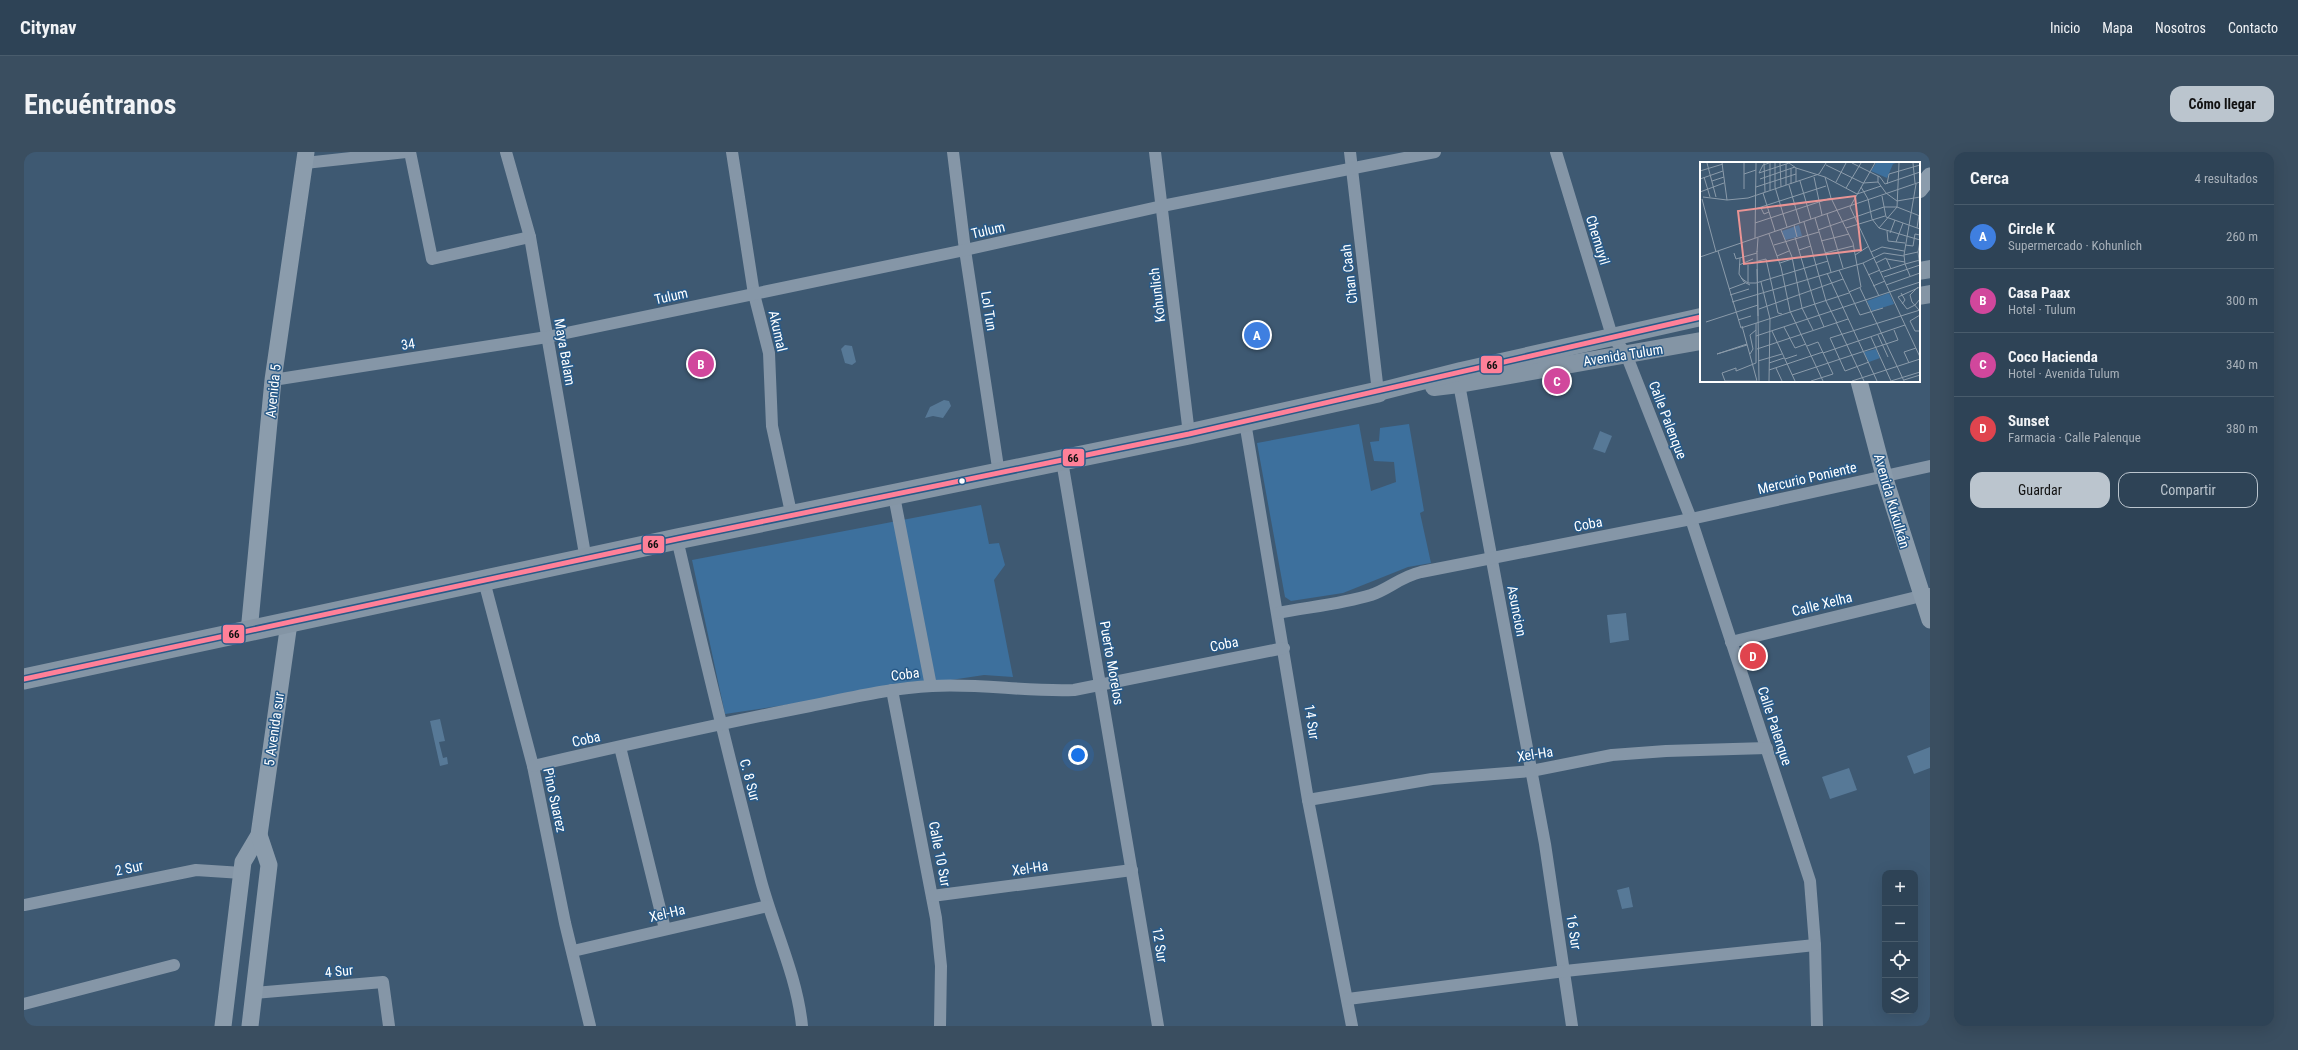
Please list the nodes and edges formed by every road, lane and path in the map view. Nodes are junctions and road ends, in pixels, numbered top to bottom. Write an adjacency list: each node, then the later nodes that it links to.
1 (406, 152): 10 (street)
2 (410, 152): 15 (street)
3 (506, 152): 15 (street, Maya Balam)
4 (732, 152): 19 (street, Akumal)
5 (953, 152): 16 (street, Lol Tun)
6 (1155, 152): 14 (street, Kohunlich)
7 (1350, 152): 11 (street, Chan Caah)
8 (1435, 152): 11 (street, Tulum)
9 (1556, 152): 23 (street, Chemuyil)
10 (306, 158): 27 (street, Avenida 5)
11 (1351, 170): 14 (street, Tulum); 30 (street, Chan Caah)
12 (1930, 176): 13 (street)
13 (1920, 189)
14 (1162, 206): 16 (street, Tulum); 32 (street, Kohunlich)
15 (530, 237): 24 (street, Maya Balam)
16 (965, 250): 19 (street, Tulum); 35 (street, Lol Tun)
17 (1930, 269): 18 (main road)
18 (1920, 271)
19 (754, 294): 24 (street, Tulum); 38 (street, Akumal)
20 (1930, 294): 21 (main road)
21 (1920, 296)
22 (1700, 317): 23 (main road, Avenida Tulum)
23 (1612, 336): 26 (street, Calle Palenque); 30 (main road, Avenida Tulum)
24 (547, 337): 27 (street, 34); 42 (street, Maya Balam)
25 (1700, 341): 26 (main road, Avenida Tulum)
26 (1626, 354): 29 (main road, Avenida Tulum); 39 (street, Calle Palenque)
27 (273, 380): 48 (street, Avenida 5)
28 (1859, 382): 36 (street, Avenida Kukulkán)
29 (1460, 384): 30 (main road, Avenida Tulum); 41 (street, Asuncion)
30 (1378, 392): 31 (highway, Avenida Tulum)
31 (1245, 422): 32 (highway, Avenida Tulum); 45 (street, 14 Sur)
32 (1189, 434): 33 (highway, Avenida Tulum)
33 (1062, 461): 35 (highway, Avenida Tulum); 52 (street, Puerto Morelos)
34 (1930, 466): 36 (street, Mercurio Poniente)
35 (999, 474): 37 (highway, Avenida Tulum)
36 (1884, 476): 39 (street, Mercurio Poniente); 44 (street, Avenida Kukulkán)
37 (894, 496): 38 (highway, Avenida Tulum); 53 (street)
38 (792, 517): 40 (highway, Avenida Tulum)
39 (1691, 519): 41 (street, Coba); 49 (street, Calle Palenque)
40 (677, 539): 42 (highway, Avenida Tulum); 55 (street, C. 8 Sur)
41 (1492, 557): 45 (street, Coba); 59 (street, Asuncion)
42 (586, 560): 43 (highway, Avenida Tulum)
43 (484, 581): 47 (highway, Avenida Tulum); 58 (street, Pino Suarez)
44 (1925, 594): 46 (street, Avenida Kukulkán); 49 (street, Calle Xelha)
45 (1278, 613): 50 (street, 14 Sur)
46 (1930, 620)
47 (289, 623): 48 (highway, Avenida Tulum); 61 (street, 5 Avenida sur)
48 (249, 632): 51 (highway, Avenida Tulum)
49 (1731, 642): 57 (street, Calle Palenque)
50 (1284, 648): 52 (street, Coba); 60 (street, 14 Sur)
51 (24, 679)
52 (1100, 684): 53 (street, Coba); 63 (street, Puerto Morelos)
53 (931, 686): 54 (street, Coba)
54 (892, 690): 55 (street, Coba); 65 (street, Calle 10 Sur)
55 (720, 723): 56 (street, Coba); 67 (street, C. 8 Sur)
56 (620, 746): 58 (street, Coba); 68 (street)
57 (1767, 748): 59 (street, Xel-Ha); 69 (street, Calle Palenque)
58 (533, 766): 70 (street, Pino Suarez)
59 (1531, 771): 60 (street, Xel-Ha); 62 (street, Asuncion)
60 (1308, 800): 74 (street, 14 Sur)
61 (259, 836): 64 (street); 73 (street)
62 (1545, 844): 72 (street, 16 Sur)
63 (1132, 870): 65 (street, Xel-Ha); 82 (street, 12 Sur)
64 (242, 873): 66 (street, 2 Sur); 76 (street)
65 (932, 896): 81 (street, Calle 10 Sur)
66 (24, 905)
67 (768, 906): 68 (street, Xel-Ha); 80 (street, C. 8 Sur)
68 (665, 929): 70 (street, Xel-Ha)
69 (1815, 945): 72 (street); 85 (street, Calle Palenque)
70 (573, 951): 79 (street, Pino Suarez)
71 (174, 965): 75 (street)
72 (1565, 971): 74 (street); 84 (street, 16 Sur)
73 (254, 994): 77 (street); 78 (street, 4 Sur)
74 (1348, 999): 83 (street, 14 Sur)
75 (24, 1004)
76 (223, 1026)
77 (250, 1026)
78 (389, 1026)
79 (590, 1026)
80 (802, 1026)
81 (940, 1026)
82 (1158, 1026)
83 (1352, 1026)
84 (1572, 1026)
85 (1817, 1026)

